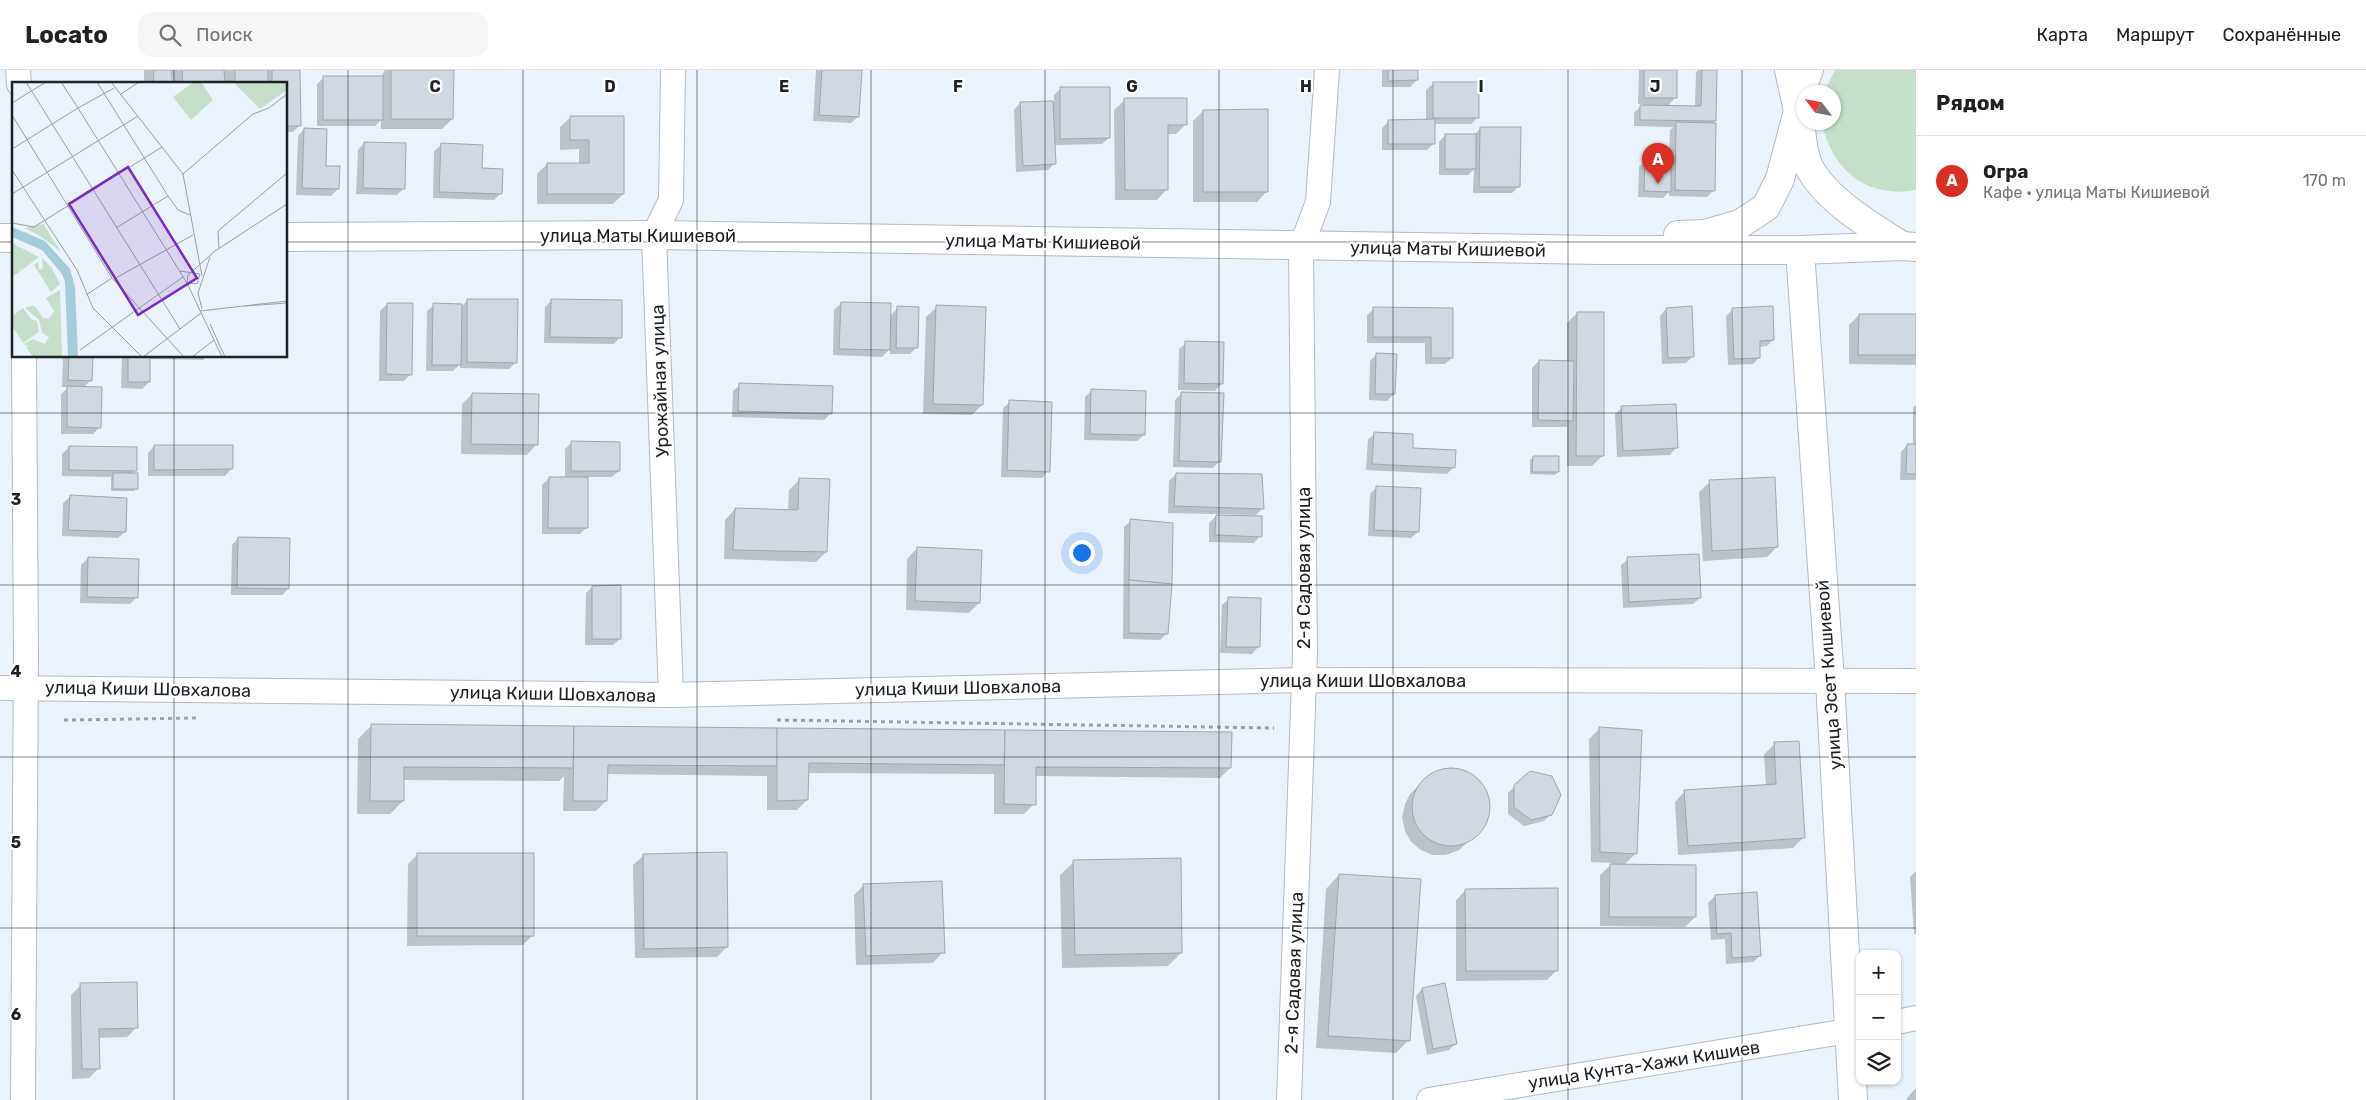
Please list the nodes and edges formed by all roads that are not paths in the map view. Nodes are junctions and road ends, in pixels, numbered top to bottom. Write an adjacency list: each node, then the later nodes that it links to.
1 (673, 70): 9 (street, Урожайная улица)
2 (1327, 70): 12 (street, 2-я Садовая улица)
3 (1788, 70): 6 (main road)
4 (1809, 70): 5 (main road)
5 (1802, 85)
6 (1796, 103)
7 (1796, 119): 13 (main road)
8 (1801, 130): 11 (main road)
9 (654, 235): 10 (main road, улица Маты Кишиевой); 12 (main road, улица Маты Кишиевой); 21 (street, Урожайная улица)
10 (288, 237)
11 (1911, 243): 14 (main road, улица Маты Кишиевой)
12 (1301, 247): 13 (main road, улица Маты Кишиевой); 16 (street, 2-я Садовая улица)
13 (1601, 250): 14 (main road, улица Маты Кишиевой)
14 (1800, 250): 17 (main road, улица Эсет Кишиевой)
15 (24, 358): 20 (street)
16 (1304, 680): 17 (street, улица Киши Шовхалова); 21 (street, улица Киши Шовхалова); 26 (street, 2-я Садовая улица)
17 (1830, 681): 18 (street, улица Киши Шовхалова); 24 (main road, улица Эсет Кишиевой)
18 (1916, 681)
19 (0, 688): 20 (street, улица Киши Шовхалова)
20 (26, 688): 21 (street, улица Киши Шовхалова); 25 (street)
21 (671, 695)
22 (1916, 1018): 23 (street)
23 (1901, 1021)
24 (1854, 1030): 27 (street, улица Кунта-Хажи Кишиев); 28 (main road, улица Эсет Кишиевой)
25 (23, 1100)
26 (1289, 1100)
27 (1429, 1100)
28 (1853, 1100)

